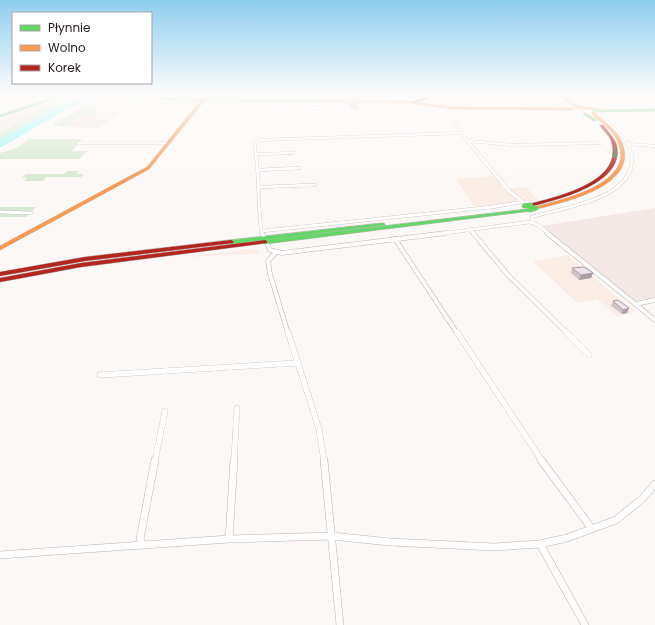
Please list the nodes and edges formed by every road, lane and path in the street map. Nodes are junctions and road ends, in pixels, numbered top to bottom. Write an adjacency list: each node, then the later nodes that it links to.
1 (184, 123): 9 (main road)
2 (455, 123): 6 (street)
3 (599, 123): 19 (main road, one-way to 19)
4 (605, 123): 19 (main road)
5 (610, 123): 11 (street)
6 (461, 133): 7 (street); 14 (street)
7 (468, 141): 10 (street); 19 (street)
8 (78, 143): 9 (street)
9 (168, 143): 27 (main road)
10 (601, 144)
11 (629, 144): 12 (street); 19 (street)
12 (655, 146)
13 (294, 153): 14 (street)
14 (257, 154): 16 (street)
15 (299, 168): 16 (street)
16 (259, 170): 18 (street)
17 (315, 185): 18 (street)
18 (259, 187): 24 (street)
19 (530, 208): 22 (street); 24 (street); 26 (main road)
20 (0, 212): 21 (street)
21 (31, 212)
22 (533, 223): 23 (street); 32 (street)
23 (470, 229): 25 (street); 34 (street)
24 (262, 231): 26 (street)
25 (395, 239): 28 (street); 40 (street)
26 (266, 240): 28 (street); 29 (main road); 30 (main road)
27 (0, 248)
28 (275, 253): 35 (street)
29 (0, 274)
30 (0, 280)
31 (655, 300): 32 (street)
32 (636, 304): 33 (street)
33 (655, 320)
34 (589, 355)
35 (297, 363): 36 (street); 41 (street)
36 (100, 374)
37 (237, 408): 42 (street)
38 (165, 411): 44 (street)
39 (655, 484): 40 (street)
40 (592, 529): 43 (street)
41 (332, 536): 42 (street); 43 (street); 46 (street)
42 (229, 539): 44 (street)
43 (540, 544): 47 (street)
44 (143, 545): 45 (street)
45 (0, 555)
46 (340, 625)
47 (585, 625)

